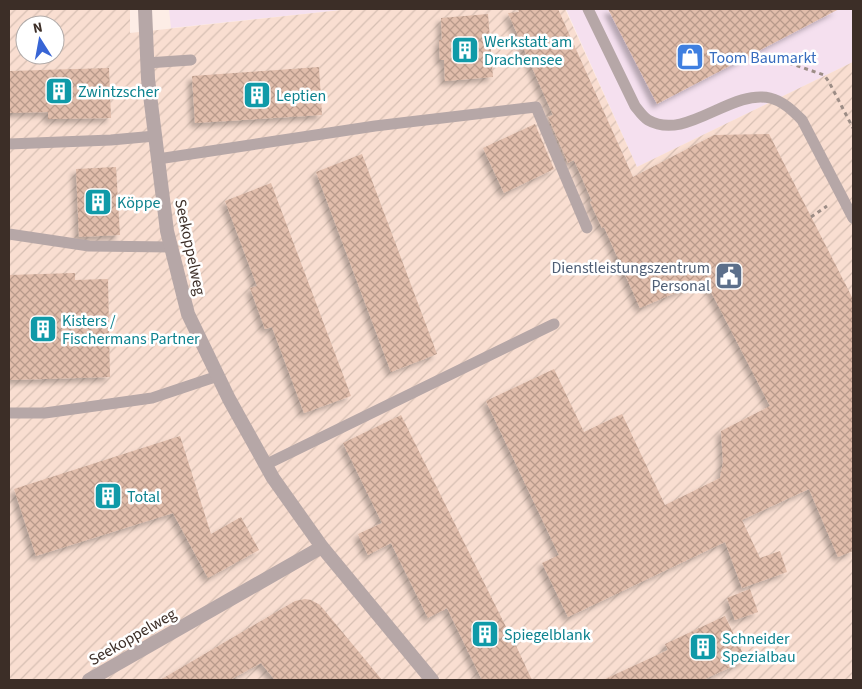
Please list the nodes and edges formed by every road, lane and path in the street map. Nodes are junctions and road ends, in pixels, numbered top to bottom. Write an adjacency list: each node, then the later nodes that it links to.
1 (145, 9): 4 (street, Seekoppelweg)
2 (588, 9): 10 (lane)
3 (190, 60): 4 (lane)
4 (147, 63): 7 (street, Seekoppelweg)
5 (789, 63): 6 (path)
6 (853, 128)
7 (155, 136): 8 (lane); 9 (street, Seekoppelweg)
8 (9, 144)
9 (158, 159): 11 (lane); 13 (street, Seekoppelweg)
10 (853, 218)
11 (587, 228)
12 (9, 234): 13 (lane)
13 (171, 247): 15 (street, Seekoppelweg)
14 (554, 324): 17 (lane)
15 (218, 376): 16 (lane); 17 (street, Seekoppelweg)
16 (9, 413)
17 (265, 465): 18 (street, Seekoppelweg)
18 (322, 547): 19 (street, Seekoppelweg); 20 (street, Seekoppelweg)
19 (89, 680)
20 (432, 680)

